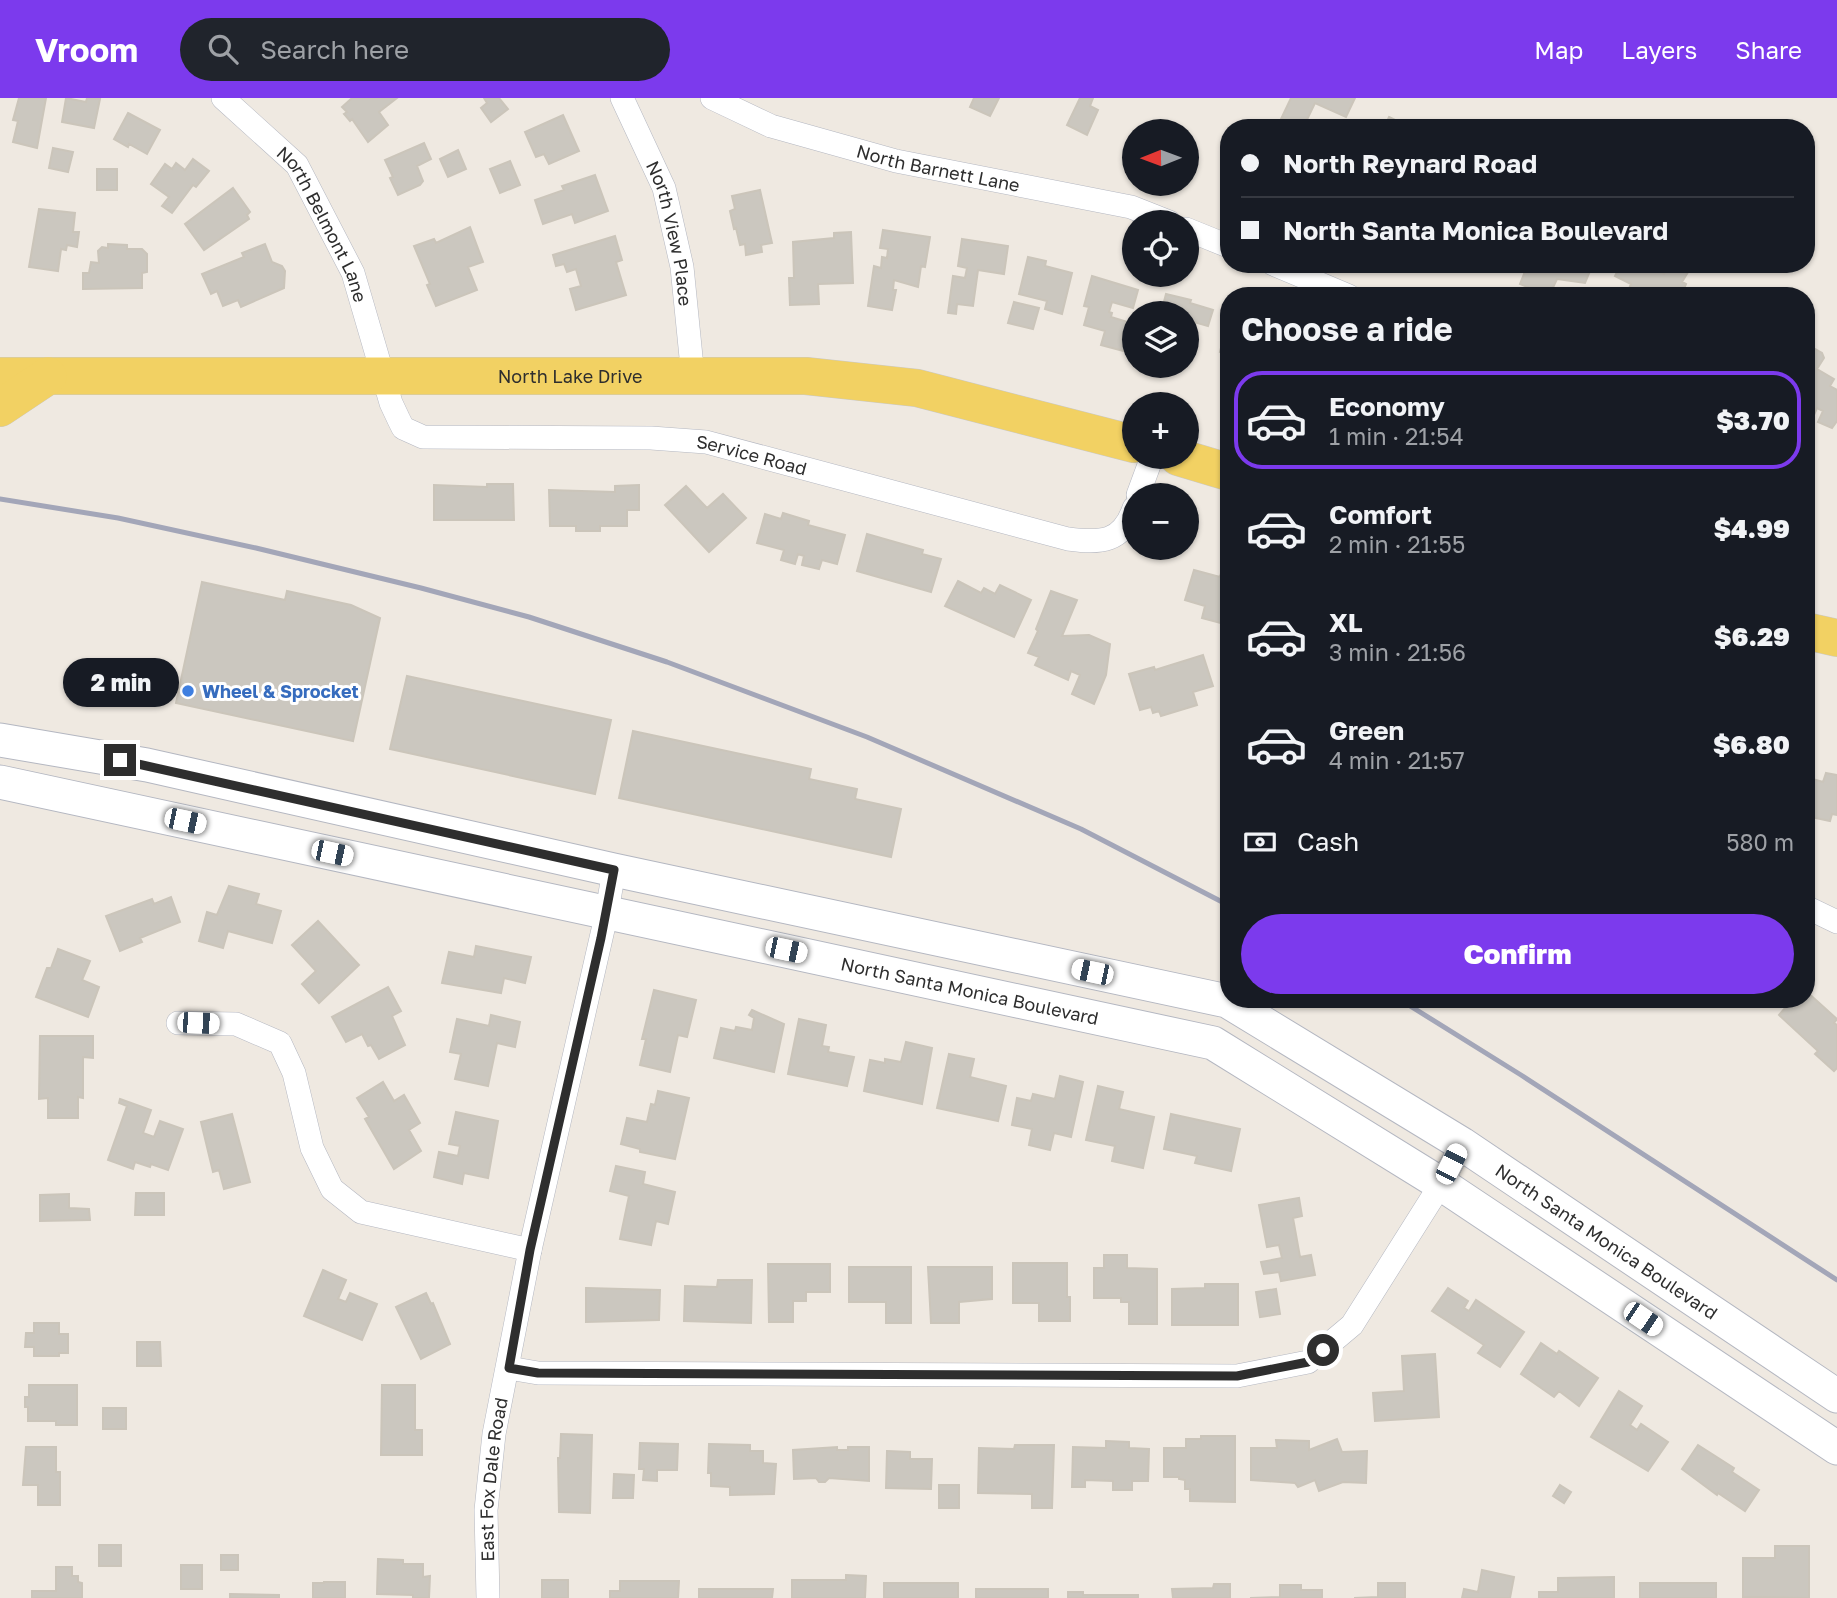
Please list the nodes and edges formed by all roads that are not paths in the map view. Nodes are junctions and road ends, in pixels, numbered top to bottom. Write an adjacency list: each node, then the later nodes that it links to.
1 (223, 98): 10 (street, North Belmont Lane)
2 (622, 98): 12 (street, North View Place)
3 (712, 98): 4 (street, North Barnett Lane)
4 (1139, 210)
5 (1199, 234): 6 (street)
6 (1220, 243)
7 (1294, 273): 8 (street)
8 (1328, 287)
9 (50, 375): 10 (main road, North Lake Drive); 11 (main road, North Lake Drive); 13 (main road)
10 (382, 375): 12 (main road, North Lake Drive); 17 (street, Service Road)
11 (0, 376)
12 (693, 377): 14 (main road, North Lake Drive)
13 (0, 408)
14 (1122, 441)
15 (1199, 463): 16 (main road)
16 (1220, 470)
17 (1122, 531)
18 (1815, 633): 19 (main road)
19 (1837, 638)
20 (0, 740): 22 (street, North Santa Monica Boulevard)
21 (0, 782): 24 (street, North Santa Monica Boulevard)
22 (614, 870): 24 (street, East Fox Dale Road); 26 (street, North Santa Monica Boulevard)
23 (1815, 911): 25 (street)
24 (607, 912): 30 (street, North Santa Monica Boulevard); 31 (street, East Fox Dale Road)
25 (1837, 922)
26 (1220, 1000)
27 (1239, 1008): 29 (street, North Santa Monica Boulevard)
28 (178, 1023): 31 (street)
29 (1462, 1144): 30 (street); 33 (street, North Santa Monica Boulevard)
30 (1441, 1184): 32 (street); 34 (street, North Santa Monica Boulevard)
31 (530, 1250): 32 (street, East Fox Dale Road)
32 (509, 1368): 35 (street, East Fox Dale Road)
33 (1837, 1396)
34 (1837, 1448)
35 (488, 1598)

